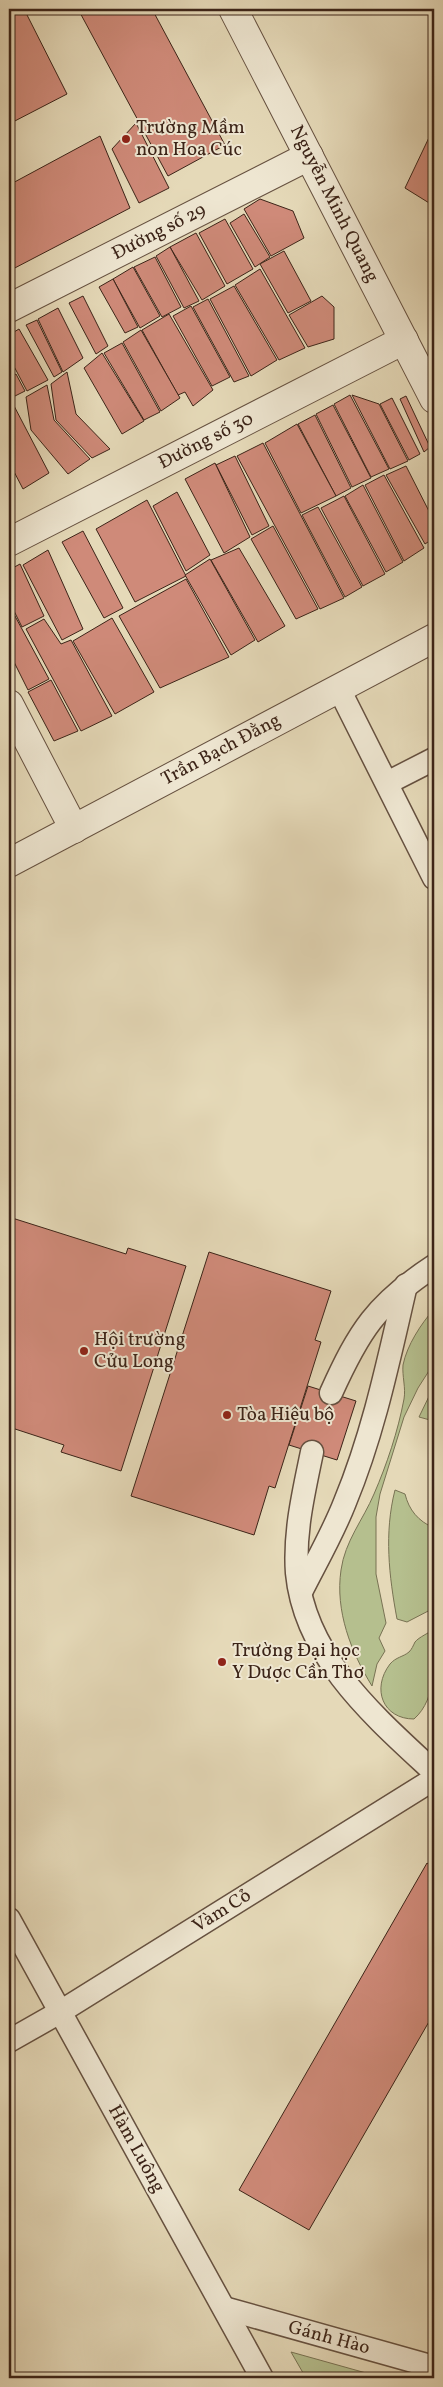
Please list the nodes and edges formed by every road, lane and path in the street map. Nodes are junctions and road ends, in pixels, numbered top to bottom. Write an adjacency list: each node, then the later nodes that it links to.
1 (233, 9): 2 (street, Nguyễn Minh Quang)
2 (309, 156): 3 (street, Đường số 29); 4 (street, Nguyễn Minh Quang)
3 (9, 308)
4 (404, 340): 5 (street, Nguyễn Minh Quang); 6 (street, Đường số 30)
5 (434, 399)
6 (9, 542)
7 (434, 638): 8 (street, Trần Bạch Đằng)
8 (338, 687): 11 (lane); 12 (street, Trần Bạch Đằng)
9 (9, 704): 12 (street)
10 (434, 759): 11 (lane)
11 (387, 783): 14 (lane)
12 (74, 829): 13 (street, Trần Bạch Đằng)
13 (9, 863)
14 (434, 878)
15 (434, 1266): 16 (lane)
16 (406, 1285): 17 (lane); 19 (lane)
17 (331, 1393)
18 (312, 1452): 19 (lane)
19 (302, 1592): 20 (lane)
20 (434, 1772)
21 (434, 1779): 23 (lane, Vàm Cỏ)
22 (9, 1919): 23 (lane, Hàm Luông)
23 (60, 2012): 24 (lane, Vàm Cỏ); 25 (lane, Hàm Luông)
24 (9, 2041)
25 (224, 2308): 26 (lane, Gánh Hào); 27 (lane, Hàm Luông)
26 (434, 2367)
27 (262, 2378)

